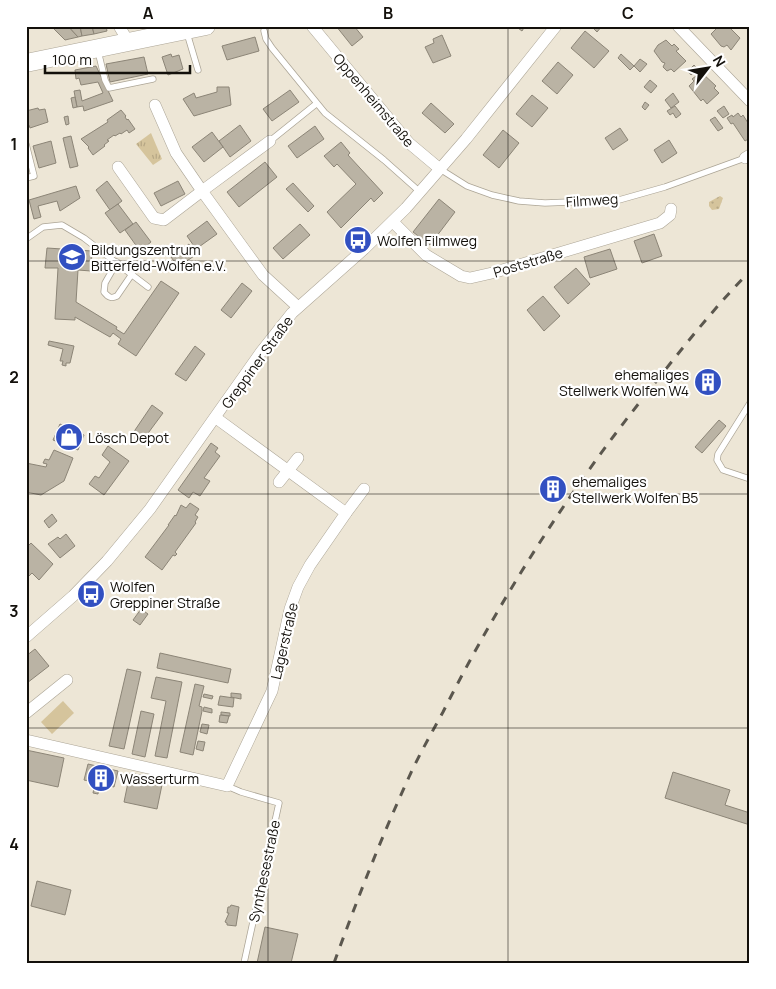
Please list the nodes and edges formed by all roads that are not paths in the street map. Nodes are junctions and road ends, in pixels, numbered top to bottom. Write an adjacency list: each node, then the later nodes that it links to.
1 (118, 26): 8 (street)
2 (206, 26): 6 (main road)
3 (312, 26): 20 (street, Oppenheimstraße)
4 (556, 26): 20 (street, Greppiner Straße)
5 (678, 26): 13 (street)
6 (186, 31): 8 (main road); 11 (lane)
7 (264, 31): 14 (lane)
8 (126, 43): 9 (main road)
9 (98, 49): 10 (main road); 12 (lane)
10 (26, 63)
11 (198, 70)
12 (154, 79)
13 (750, 101)
14 (316, 104): 16 (lane); 23 (lane)
15 (155, 105): 22 (street)
16 (270, 141): 22 (street)
17 (26, 144): 21 (lane)
18 (747, 157): 20 (lane, Filmweg)
19 (118, 167): 22 (street)
20 (440, 169): 23 (street, Greppiner Straße)
21 (26, 178)
22 (202, 191): 30 (street)
23 (420, 192): 25 (street, Greppiner Straße)
24 (671, 209): 25 (street, Poststraße)
25 (393, 222): 30 (street, Greppiner Straße)
26 (26, 239): 27 (lane)
27 (117, 262): 28 (lane); 28 (lane)
28 (132, 274): 29 (lane)
29 (148, 287)
30 (298, 307): 32 (street, Greppiner Straße)
31 (750, 403): 35 (lane)
32 (216, 418): 34 (street); 39 (street, Greppiner Straße)
33 (298, 458): 34 (street)
34 (289, 470): 36 (street); 38 (street)
35 (750, 479)
36 (279, 482)
37 (364, 489): 38 (street, Lagerstraße)
38 (346, 513): 43 (street, Lagerstraße)
39 (26, 637)
40 (67, 680): 41 (street)
41 (26, 713)
42 (26, 740): 43 (street)
43 (227, 786): 44 (lane, Synthesestraße)
44 (244, 963)

